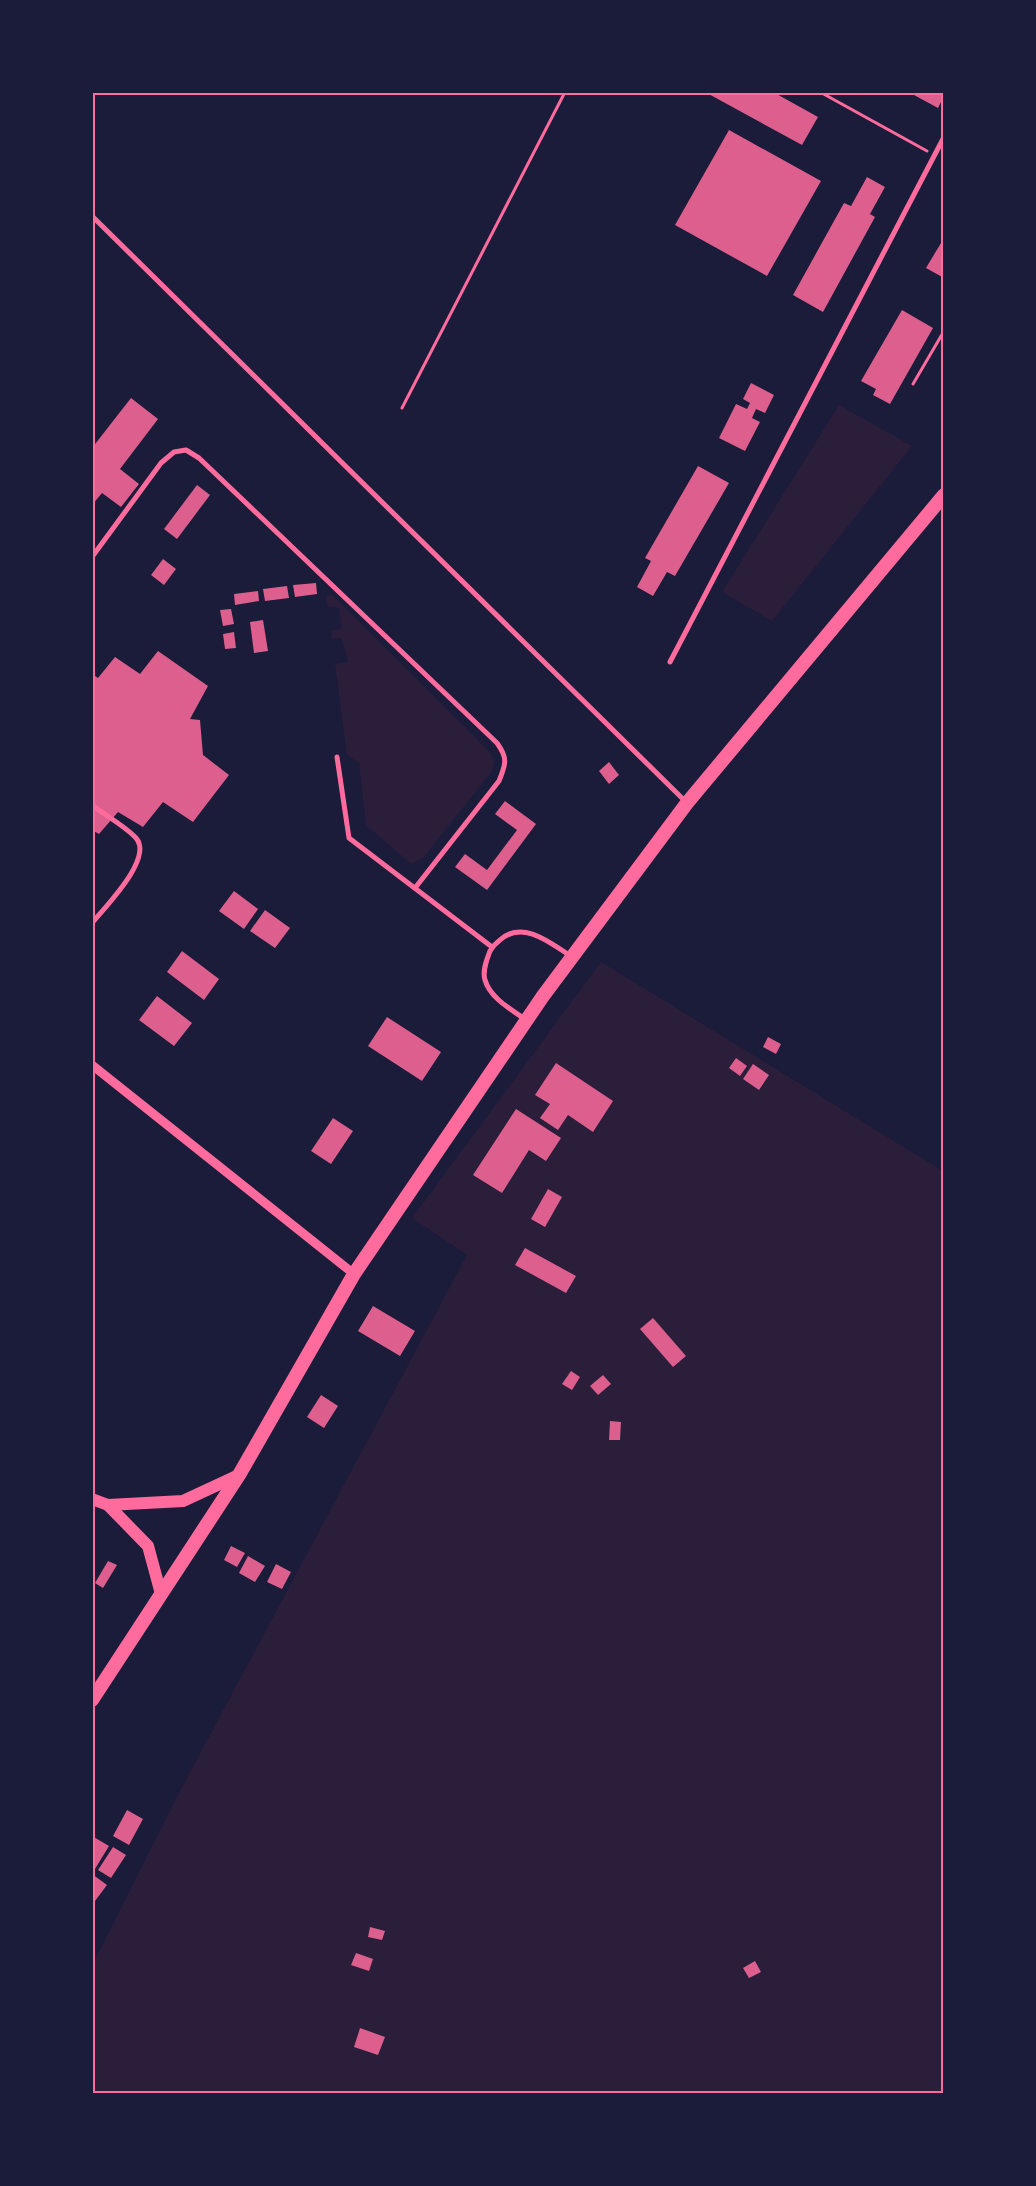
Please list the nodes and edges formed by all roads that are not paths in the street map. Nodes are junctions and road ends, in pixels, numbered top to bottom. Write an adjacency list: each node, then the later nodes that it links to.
1 (944, 137): 2 (street)
2 (941, 148): 6 (street)
3 (92, 216): 8 (street)
4 (944, 495): 8 (highway)
5 (92, 557): 10 (street)
6 (670, 662)
7 (337, 757): 10 (street)
8 (687, 803): 13 (highway)
9 (92, 805): 11 (street)
10 (415, 888): 12 (street)
11 (92, 923)
12 (492, 947): 13 (street); 14 (street)
13 (572, 957): 14 (highway)
14 (527, 1021): 16 (highway)
15 (92, 1065): 16 (street)
16 (354, 1274): 17 (highway)
17 (239, 1475): 19 (main road); 20 (highway)
18 (92, 1499): 19 (main road)
19 (108, 1505): 20 (main road)
20 (161, 1594): 21 (highway)
21 (92, 1700)

